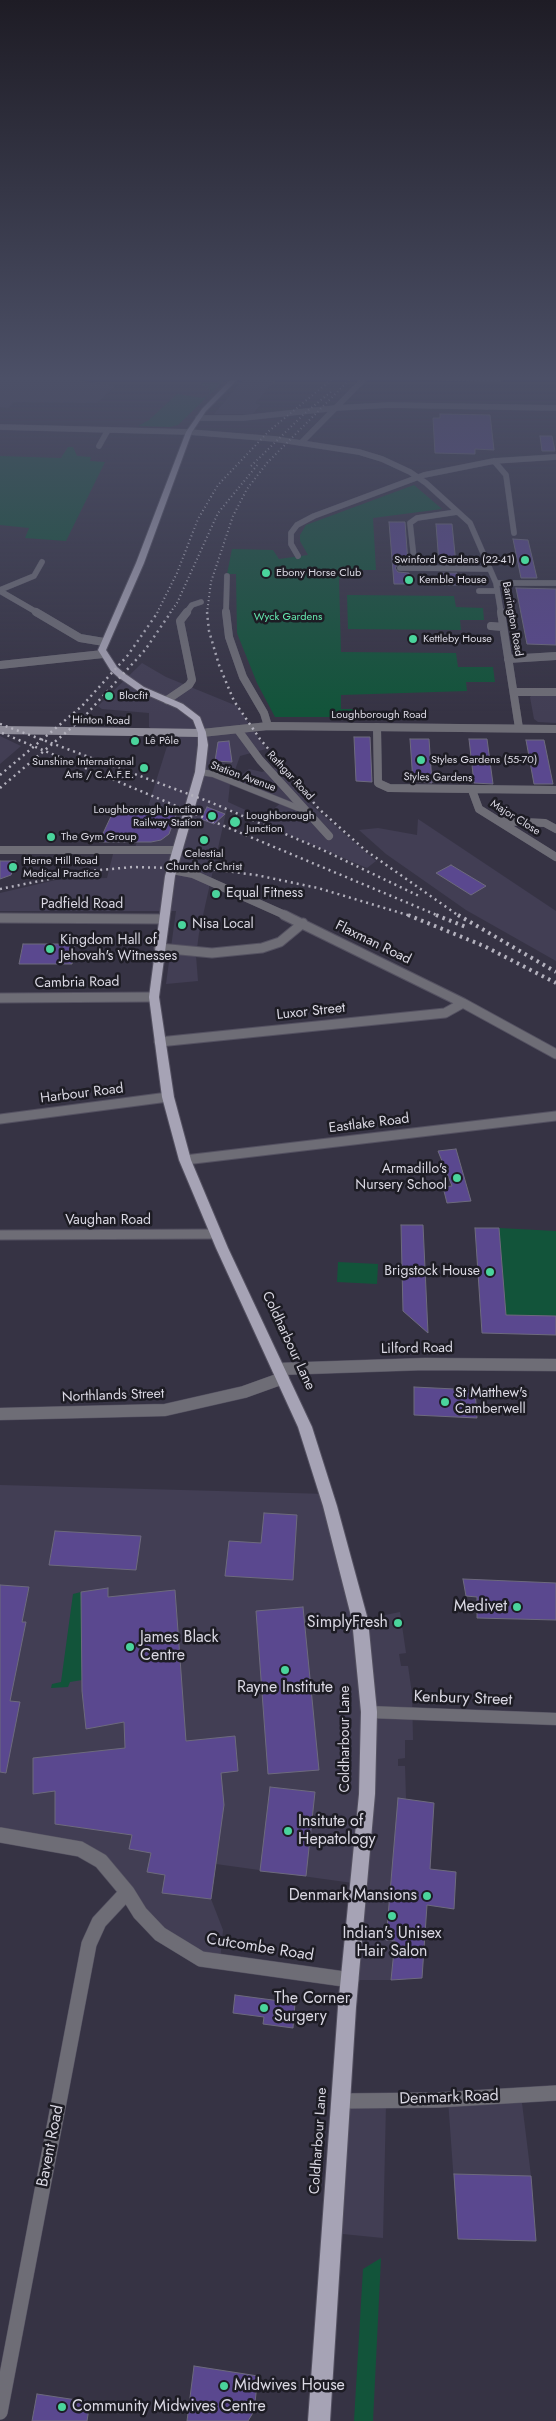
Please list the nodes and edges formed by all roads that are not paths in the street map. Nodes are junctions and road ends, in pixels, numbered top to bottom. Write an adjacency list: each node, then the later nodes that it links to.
1 (168, 488): 21 (main road)
2 (389, 488): 7 (street)
3 (430, 488): 5 (street, Barrington Road)
4 (508, 488): 6 (street)
5 (457, 512): 10 (street); 11 (street, Barrington Road)
6 (514, 533)
7 (298, 556)
8 (42, 562): 15 (street)
9 (400, 568): 10 (street)
10 (415, 568): 11 (street)
11 (488, 569): 13 (street, Barrington Road)
12 (227, 576): 29 (street)
13 (496, 583): 14 (street); 17 (street, Barrington Road)
14 (556, 583)
15 (0, 590): 21 (street)
16 (479, 591): 17 (street)
17 (497, 591): 20 (street, Barrington Road)
18 (200, 602): 28 (street)
19 (491, 626): 20 (street)
20 (503, 627): 24 (street, Barrington Road)
21 (104, 642): 22 (main road)
22 (103, 654): 25 (street); 28 (main road)
23 (556, 656): 24 (street)
24 (508, 659): 26 (street, Barrington Road)
25 (0, 665)
26 (514, 692): 27 (street); 31 (street, Barrington Road)
27 (556, 692)
28 (167, 700): 35 (main road)
29 (268, 726): 30 (street, Loughborough Road); 34 (street, Loughborough Road)
30 (377, 727): 31 (street, Loughborough Road); 37 (street, Styles Gardens)
31 (519, 728): 32 (street, Loughborough Road)
32 (556, 729)
33 (0, 730): 35 (main road, Hinton Road)
34 (238, 730): 35 (street, Loughborough Road); 39 (street, Rathgar Road)
35 (202, 733): 36 (main road, Coldharbour Lane)
36 (200, 772): 39 (street, Station Avenue); 44 (main road, Coldharbour Lane)
37 (472, 790): 38 (street, Styles Gardens); 40 (street, Major Close)
38 (556, 790)
39 (308, 812): 42 (street, Rathgar Road)
40 (499, 821): 41 (street); 45 (street, Major Close)
41 (556, 829)
42 (329, 836)
43 (0, 850): 44 (street)
44 (177, 850): 46 (main road, Coldharbour Lane)
45 (556, 855)
46 (172, 870): 48 (main road, Coldharbour Lane); 49 (street, Flaxman Road)
47 (0, 918): 48 (street, Padfield Road)
48 (163, 919): 50 (main road, Coldharbour Lane)
49 (303, 923): 50 (street); 53 (street, Flaxman Road)
50 (159, 948): 51 (main road, Coldharbour Lane)
51 (154, 997): 52 (street, Cambria Road); 54 (main road, Coldharbour Lane)
52 (0, 998)
53 (464, 1003): 54 (street, Luxor Street); 55 (street, Flaxman Road)
54 (159, 1042): 56 (main road, Coldharbour Lane)
55 (556, 1054)
56 (168, 1097): 58 (street, Harbour Road); 59 (main road, Coldharbour Lane)
57 (556, 1116): 59 (street, Eastlake Road)
58 (0, 1119)
59 (185, 1160): 60 (main road, Coldharbour Lane)
60 (216, 1234): 61 (street, Vaughan Road); 63 (main road, Coldharbour Lane)
61 (0, 1235)
62 (556, 1365): 63 (street, Lilford Road)
63 (280, 1374): 64 (street, Northlands Street); 65 (main road, Coldharbour Lane)
64 (0, 1414)
65 (369, 1712): 66 (street, Kenbury Street); 69 (main road, Coldharbour Lane)
66 (556, 1719)
67 (0, 1835): 68 (street, Cutcombe Road)
68 (127, 1892): 69 (street, Cutcombe Road); 72 (street, Bavent Road)
69 (351, 1980): 71 (main road, Coldharbour Lane)
70 (556, 2093): 71 (street, Denmark Road)
71 (342, 2101): 73 (main road, Coldharbour Lane)
72 (0, 2412)
73 (319, 2421)

